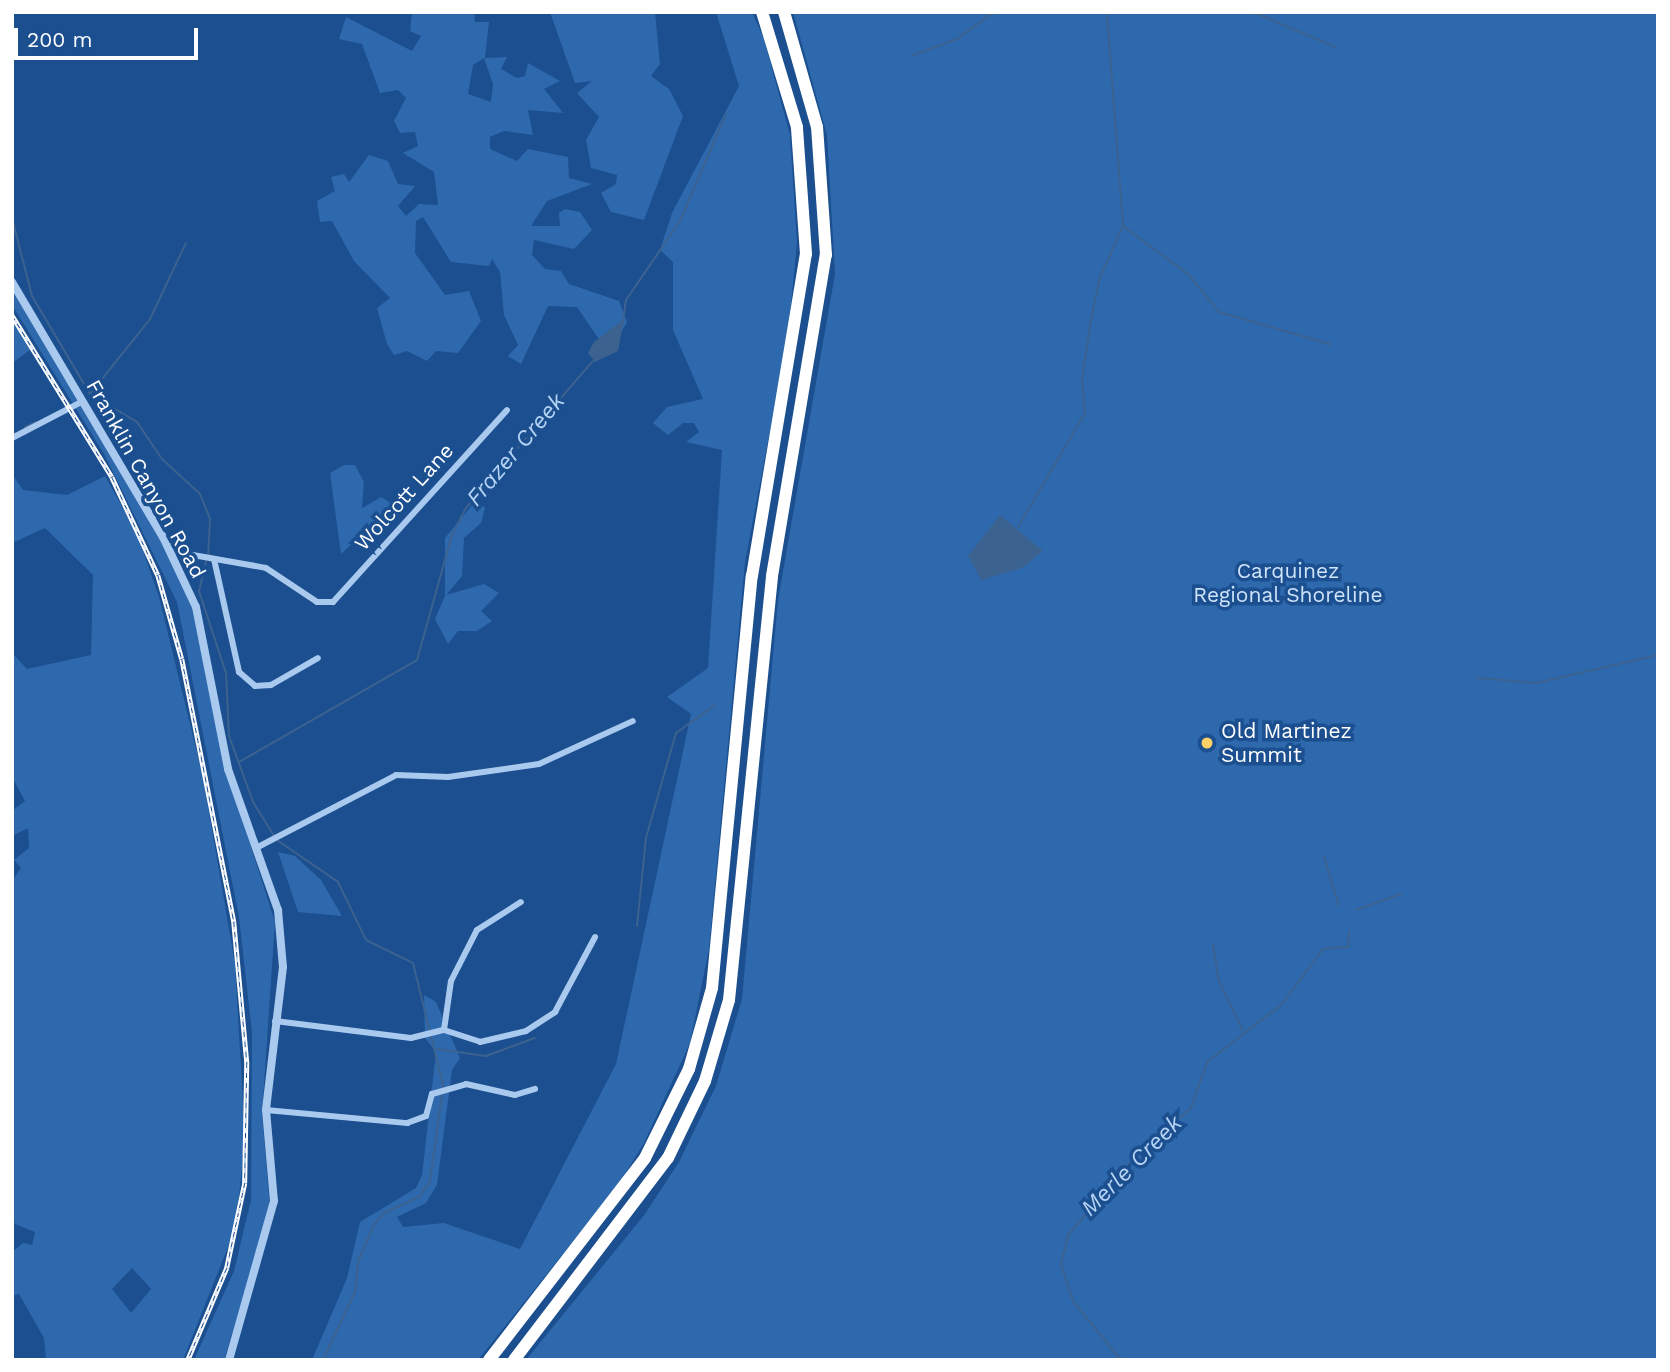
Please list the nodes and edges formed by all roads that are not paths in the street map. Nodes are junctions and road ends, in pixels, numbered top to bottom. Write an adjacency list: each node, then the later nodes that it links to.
1 (762, 12): 19 (highway)
2 (784, 12): 20 (highway)
3 (12, 282): 4 (street, Franklin Canyon Road)
4 (83, 401): 6 (street); 7 (street, Franklin Canyon Road)
5 (507, 410): 8 (street, Wolcott Lane)
6 (12, 438)
7 (170, 551): 8 (street, Wolcott Lane); 11 (street, Franklin Canyon Road)
8 (214, 559): 9 (street)
9 (318, 658)
10 (633, 721): 11 (street)
11 (256, 848): 14 (street, Franklin Canyon Road)
12 (521, 902): 15 (street)
13 (595, 937): 15 (street)
14 (275, 1021): 15 (street); 17 (street, Franklin Canyon Road)
15 (444, 1030)
16 (535, 1088): 17 (street)
17 (266, 1110): 18 (street, Franklin Canyon Road)
18 (229, 1360)
19 (489, 1360)
20 (514, 1360)

